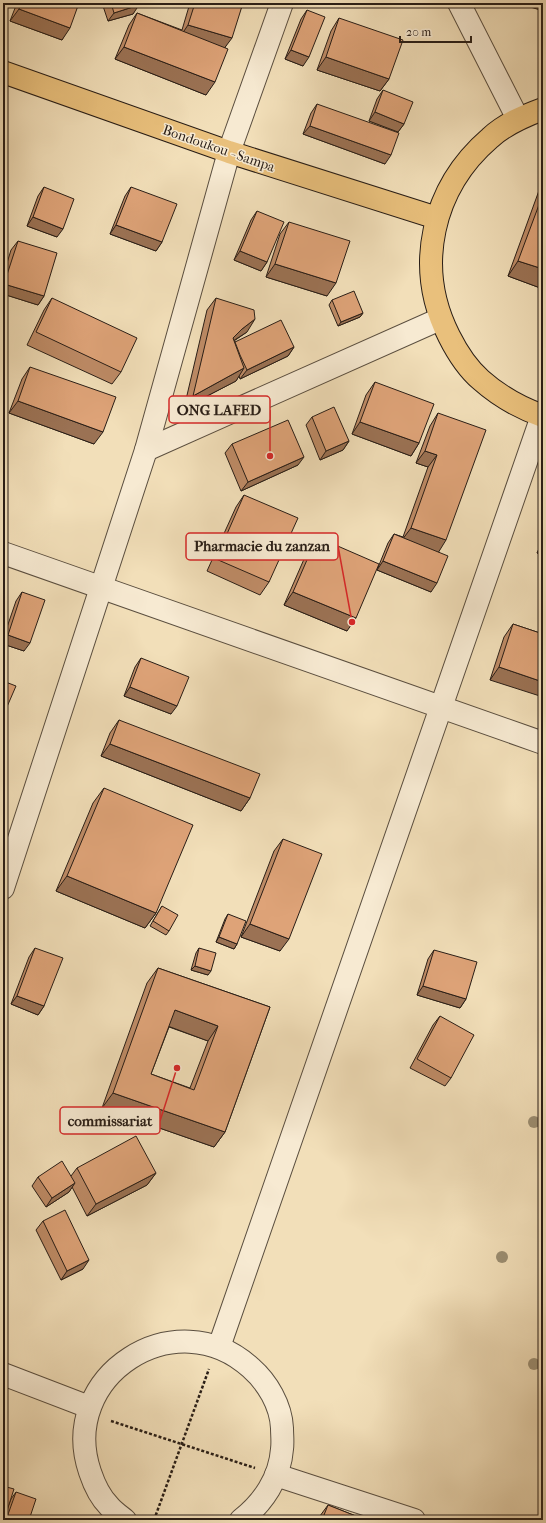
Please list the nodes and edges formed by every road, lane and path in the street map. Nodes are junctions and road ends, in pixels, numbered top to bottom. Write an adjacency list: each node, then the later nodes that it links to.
1 (282, 3): 6 (street)
2 (459, 3): 5 (street)
3 (3, 72): 6 (main road, Bondoukou - Sampa)
4 (543, 109): 5 (main road)
5 (518, 119): 7 (main road)
6 (229, 152): 7 (main road, Bondoukou - Sampa); 10 (street)
7 (437, 218): 8 (main road)
8 (440, 319): 9 (main road); 10 (street)
9 (543, 416): 13 (street)
10 (146, 450): 12 (street)
11 (3, 554): 12 (street)
12 (102, 587): 13 (street); 15 (street)
13 (441, 707): 14 (street); 16 (street)
14 (543, 743)
15 (3, 888)
16 (219, 1347): 18 (street); 19 (path); 20 (street)
17 (3, 1374): 18 (street)
18 (89, 1407): 19 (path); 21 (street)
19 (182, 1443): 20 (path); 22 (path)
20 (276, 1475): 23 (street); 24 (street)
21 (125, 1520)
22 (154, 1520)
23 (241, 1520)
24 (414, 1520)

